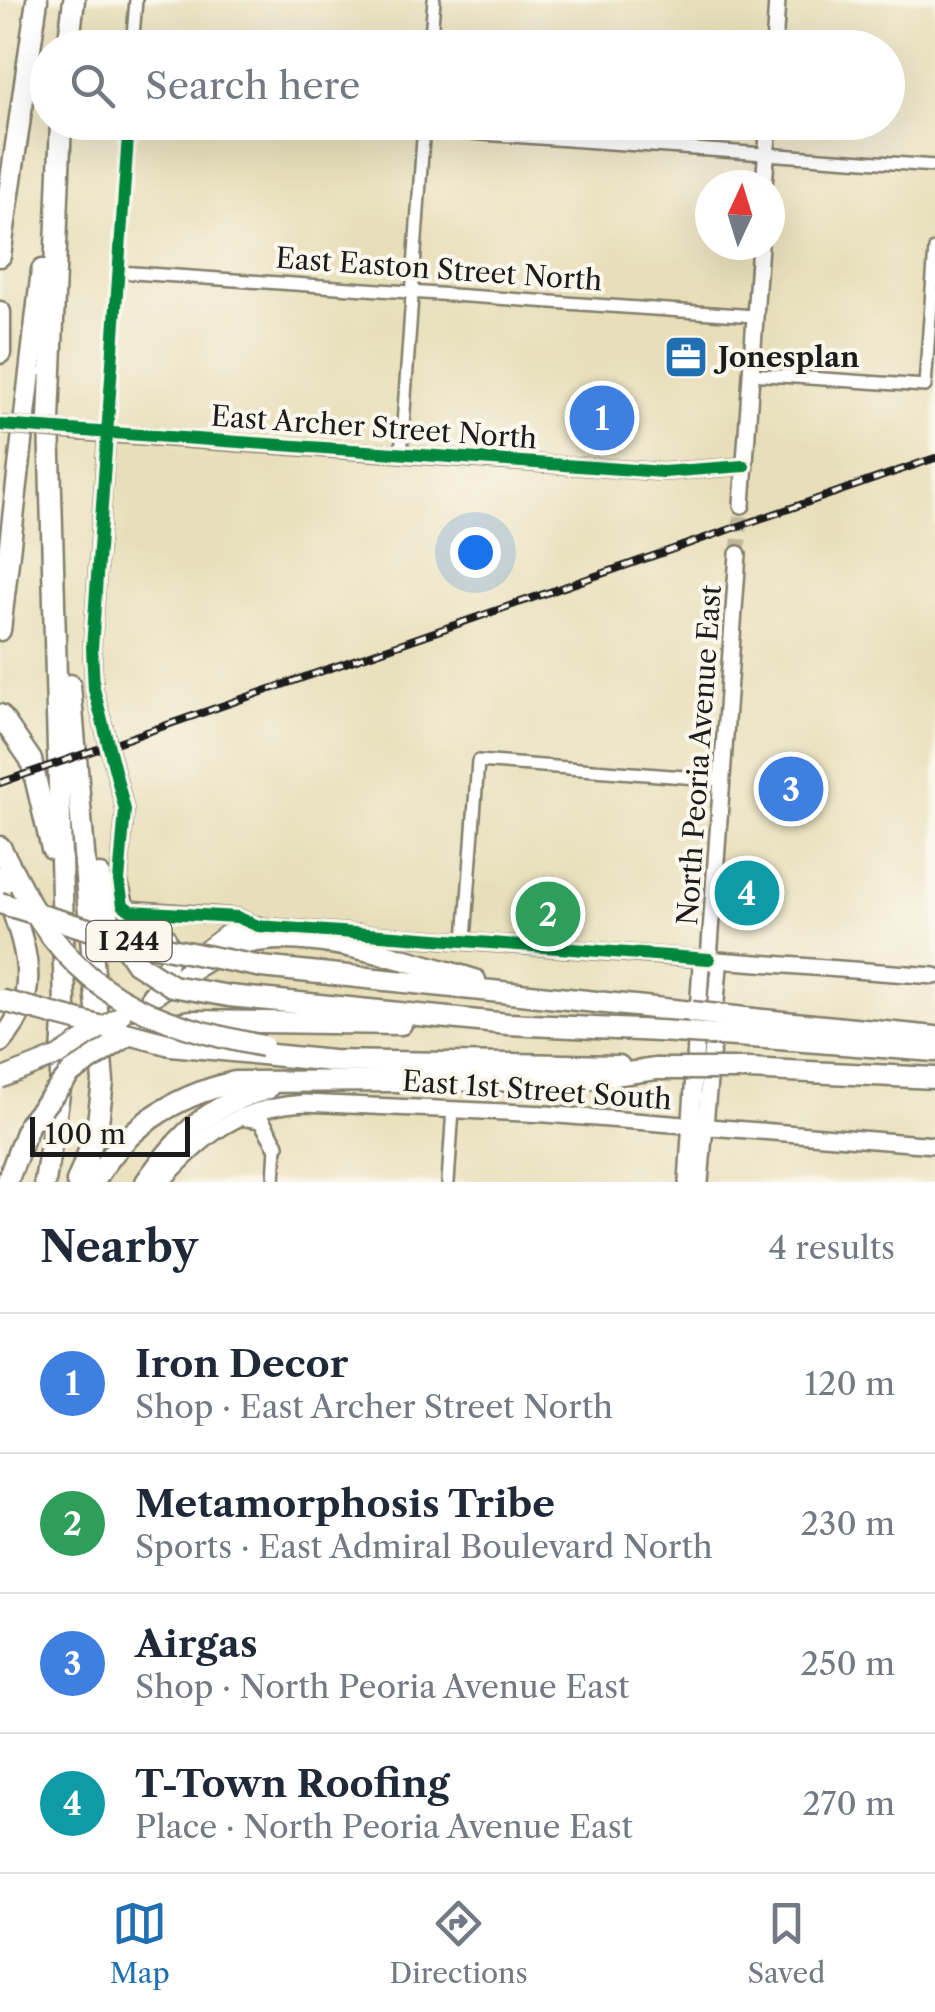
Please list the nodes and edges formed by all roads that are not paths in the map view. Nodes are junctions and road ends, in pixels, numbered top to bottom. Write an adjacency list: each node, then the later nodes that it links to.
1 (37, 0): 6 (highway)
2 (74, 0): 7 (highway)
3 (136, 0): 8 (street)
4 (434, 0): 9 (street)
5 (777, 0): 10 (street)
6 (33, 30)
7 (70, 30)
8 (134, 30)
9 (432, 30)
10 (775, 30)
11 (30, 48): 22 (highway)
12 (58, 140): 37 (highway)
13 (59, 140): 30 (highway)
14 (128, 140): 24 (street)
15 (423, 140): 25 (street)
16 (595, 140): 18 (street)
17 (767, 140): 18 (street)
18 (766, 154): 19 (street); 20 (street)
19 (935, 166)
20 (765, 170)
21 (935, 249): 29 (street)
22 (0, 256)
23 (759, 260): 27 (street)
24 (120, 272): 25 (street, East Easton Street North); 32 (street)
25 (413, 292): 27 (street, East Easton Street North); 33 (street)
26 (0, 312): 28 (highway)
27 (755, 316): 29 (street)
28 (0, 353)
29 (751, 374): 34 (street)
30 (48, 420): 38 (highway); 43 (highway)
31 (0, 426): 32 (street, East Archer Street North, bridge)
32 (107, 433): 33 (street, East Archer Street North); 45 (street)
33 (401, 454): 34 (street, East Archer Street North)
34 (744, 466): 35 (street)
35 (742, 505)
36 (738, 554): 40 (street, North Peoria Avenue East)
37 (0, 630)
38 (70, 696): 53 (highway, bridge); 69 (highway)
39 (0, 715): 43 (highway)
40 (723, 780): 47 (street); 48 (street, North Peoria Avenue East)
41 (0, 846): 58 (highway, bridge)
42 (0, 876): 56 (highway)
43 (63, 900): 71 (highway)
44 (0, 903): 51 (highway, I 244, bridge)
45 (131, 911): 46 (street); 50 (main road)
46 (258, 926): 47 (street); 50 (main road)
47 (465, 940): 48 (street)
48 (709, 960): 49 (street); 66 (street, North Peoria Avenue East)
49 (935, 976)
50 (152, 996): 51 (highway); 60 (main road, bridge)
51 (539, 998): 54 (highway, I 244, bridge)
52 (0, 1000): 58 (highway, bridge)
53 (508, 1024): 54 (highway, bridge); 70 (highway, bridge)
54 (752, 1028): 55 (highway, I 244); 57 (highway)
55 (935, 1037)
56 (0, 1042)
57 (935, 1051)
58 (332, 1061): 59 (highway)
59 (656, 1068): 61 (highway, bridge); 62 (highway)
60 (0, 1078)
61 (935, 1078)
62 (297, 1081): 69 (highway); 72 (highway)
63 (283, 1105): 64 (street, East 1st Street South); 65 (street, East 1st Street South); 68 (street)
64 (453, 1109): 66 (street, East 1st Street South); 75 (street)
65 (235, 1117): 68 (street); 73 (street, East 1st Street South)
66 (698, 1126): 67 (street, East 1st Street South); 76 (street); 77 (street)
67 (935, 1145)
68 (276, 1146): 74 (street)
69 (85, 1178)
70 (7, 1182)
71 (46, 1182)
72 (146, 1182)
73 (162, 1182)
74 (274, 1182)
75 (448, 1182)
76 (687, 1182)
77 (700, 1182)

